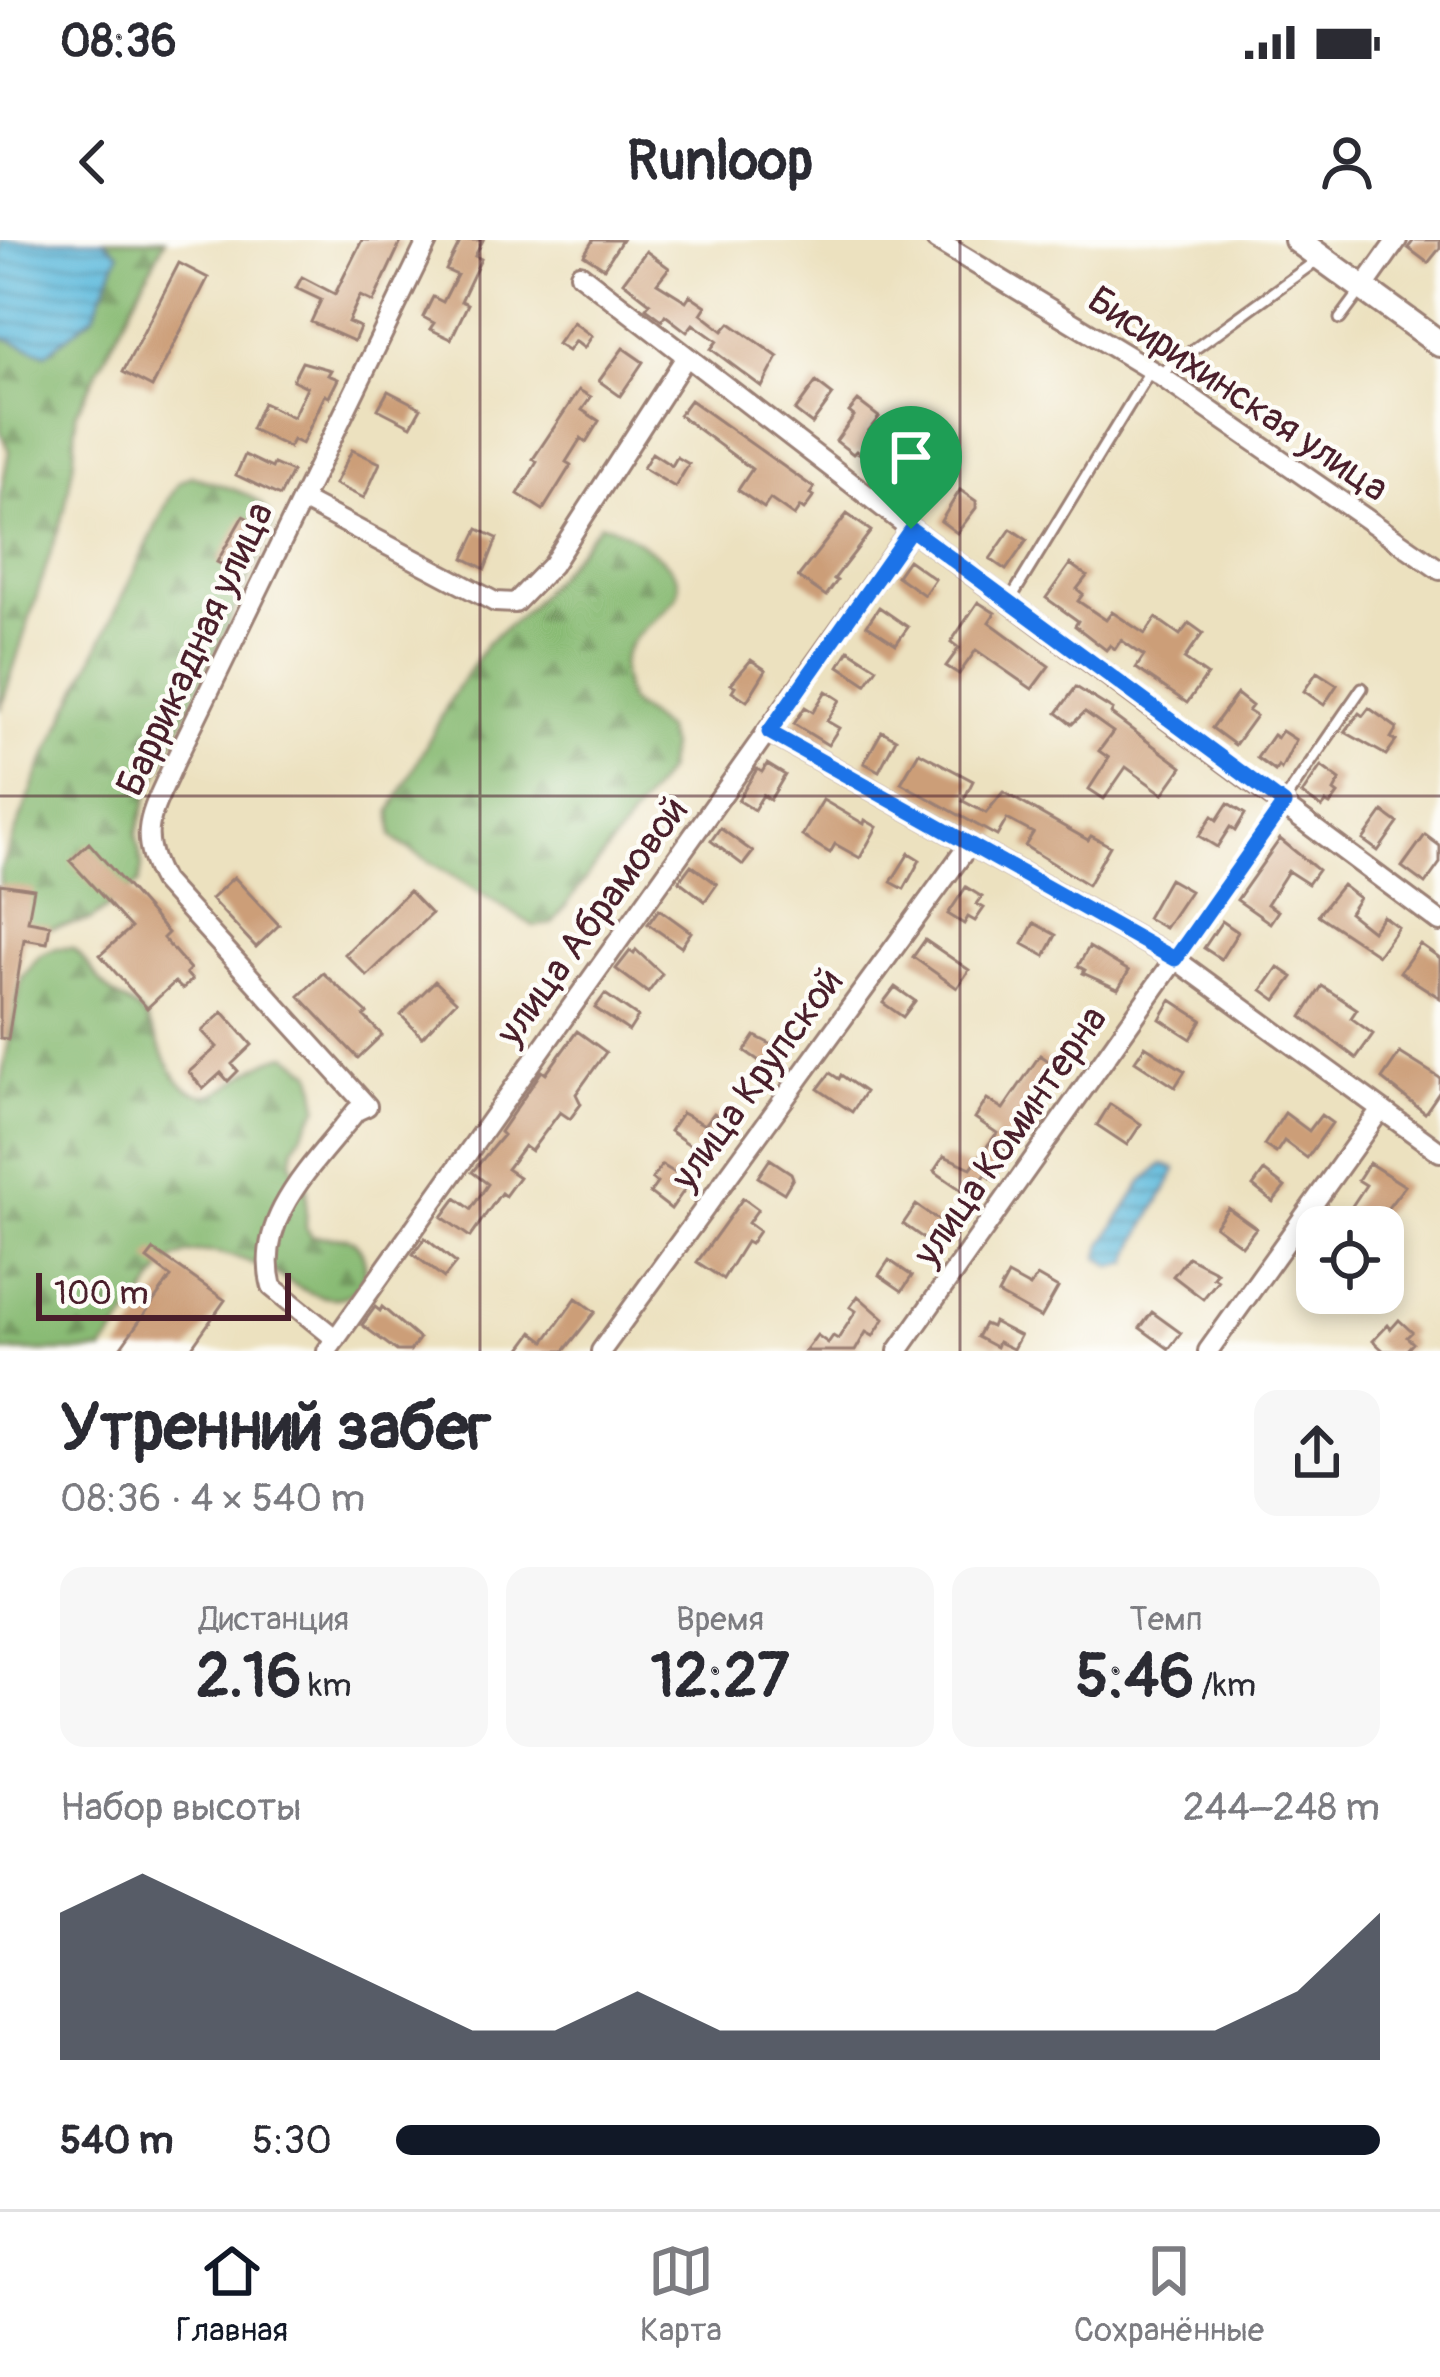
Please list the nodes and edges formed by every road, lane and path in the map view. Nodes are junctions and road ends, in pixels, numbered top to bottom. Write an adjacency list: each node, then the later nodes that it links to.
1 (428, 240): 12 (street, Баррикадная улица)
2 (936, 240): 11 (street, Бисирихинская улица)
3 (1297, 240): 5 (street)
4 (1396, 240): 7 (street)
5 (1320, 258): 7 (street); 11 (lane)
6 (580, 274): 10 (street)
7 (1363, 288): 8 (lane); 9 (street)
8 (1340, 320)
9 (1440, 344)
10 (686, 357): 12 (street); 13 (street)
11 (1155, 373): 14 (street, Бисирихинская улица); 15 (lane)
12 (302, 500): 24 (street, Баррикадная улица)
13 (911, 529): 15 (street); 17 (street, улица Абрамовой)
14 (1440, 570)
15 (1010, 600): 18 (street)
16 (1362, 688): 18 (lane)
17 (769, 732): 19 (street); 24 (street, улица Абрамовой)
18 (1284, 804): 20 (street); 21 (lane)
19 (968, 846): 21 (street); 25 (street, улица Крупской)
20 (1440, 922)
21 (1175, 959): 22 (street); 26 (street, улица Коминтерна)
22 (1381, 1109): 23 (street); 27 (street)
23 (1440, 1152)
24 (338, 1347)
25 (601, 1351)
26 (898, 1351)
27 (1208, 1351)

